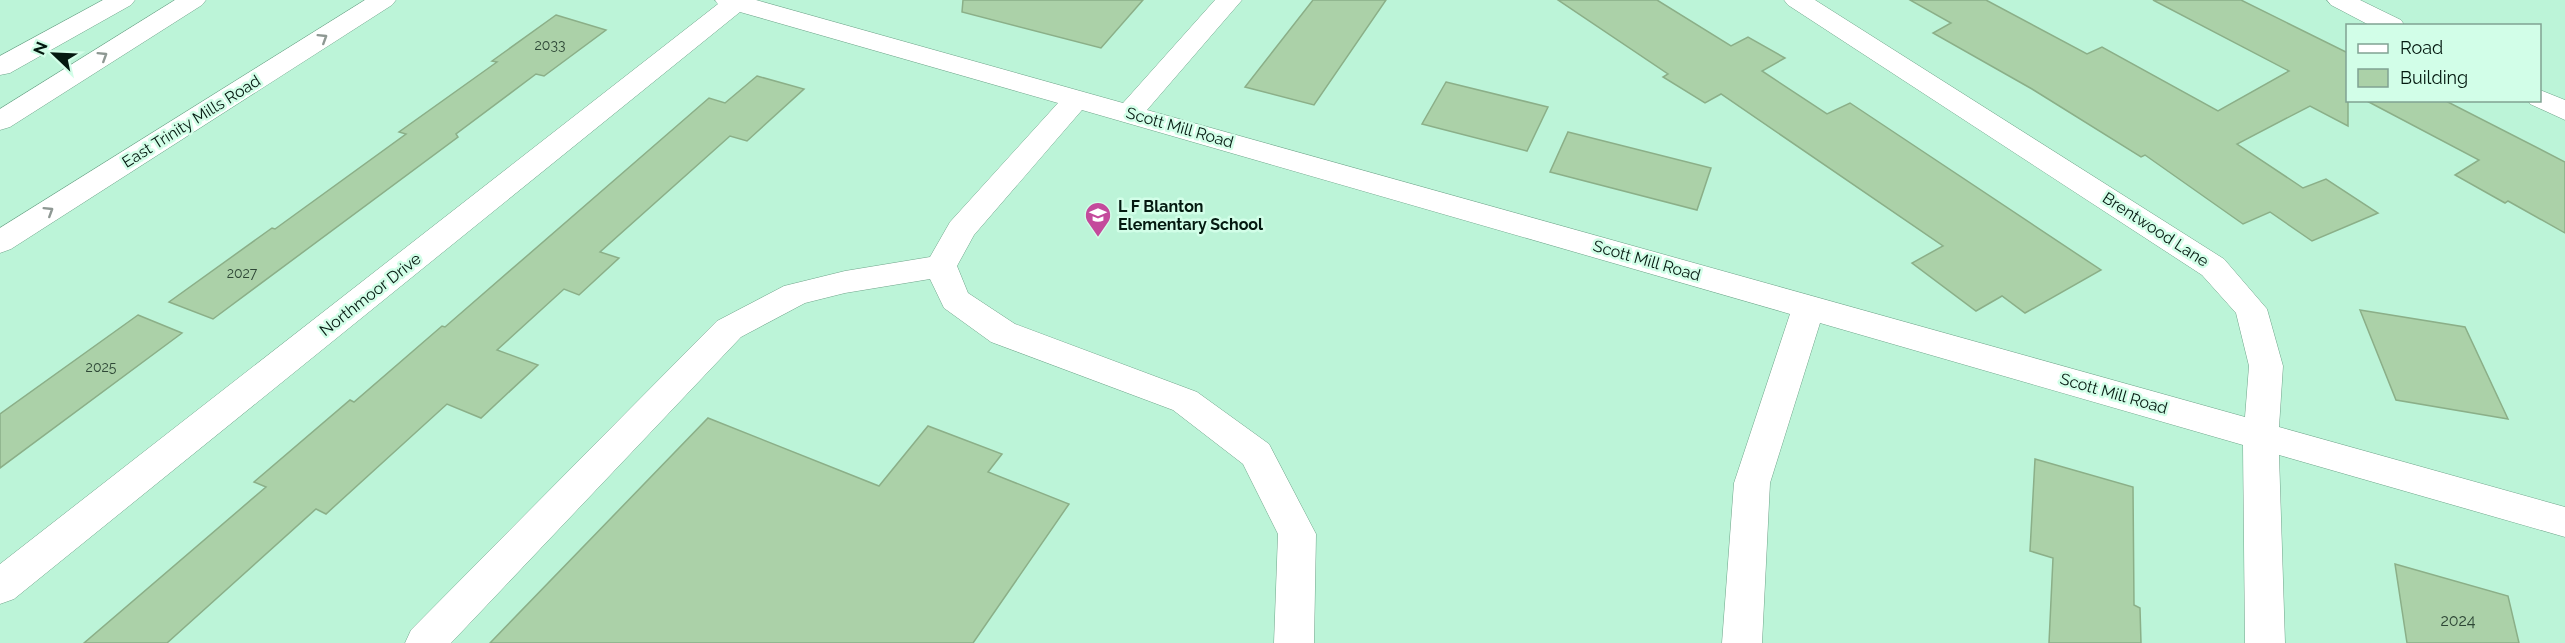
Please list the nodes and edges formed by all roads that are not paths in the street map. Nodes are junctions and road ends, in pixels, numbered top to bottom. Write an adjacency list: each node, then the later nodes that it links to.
1 (122, 0): 9 (main road)
2 (193, 0): 14 (main road, one-way to 2)
3 (383, 0): 15 (main road, East Trinity Mills Road, one-way to 3)
4 (1229, 0): 13 (main road)
5 (1797, 0): 18 (main road, Brentwood Lane)
6 (2340, 0): 8 (main road)
7 (735, 1): 10 (main road, Scott Mill Road); 20 (main road, Northmoor Drive)
8 (2388, 24)
9 (0, 67)
10 (1078, 98): 13 (main road, Scott Mill Road); 16 (main road)
11 (2541, 99): 12 (main road)
12 (2565, 111)
13 (1130, 112): 17 (main road, Scott Mill Road)
14 (0, 121)
15 (0, 242)
16 (941, 266): 21 (main road); 22 (main road)
17 (1809, 306): 18 (main road, Scott Mill Road); 23 (main road)
18 (2261, 435): 19 (main road, Scott Mill Road); 24 (main road, Brentwood Lane)
19 (2565, 522)
20 (0, 587)
21 (425, 643)
22 (1294, 643)
23 (1742, 643)
24 (2265, 643)

